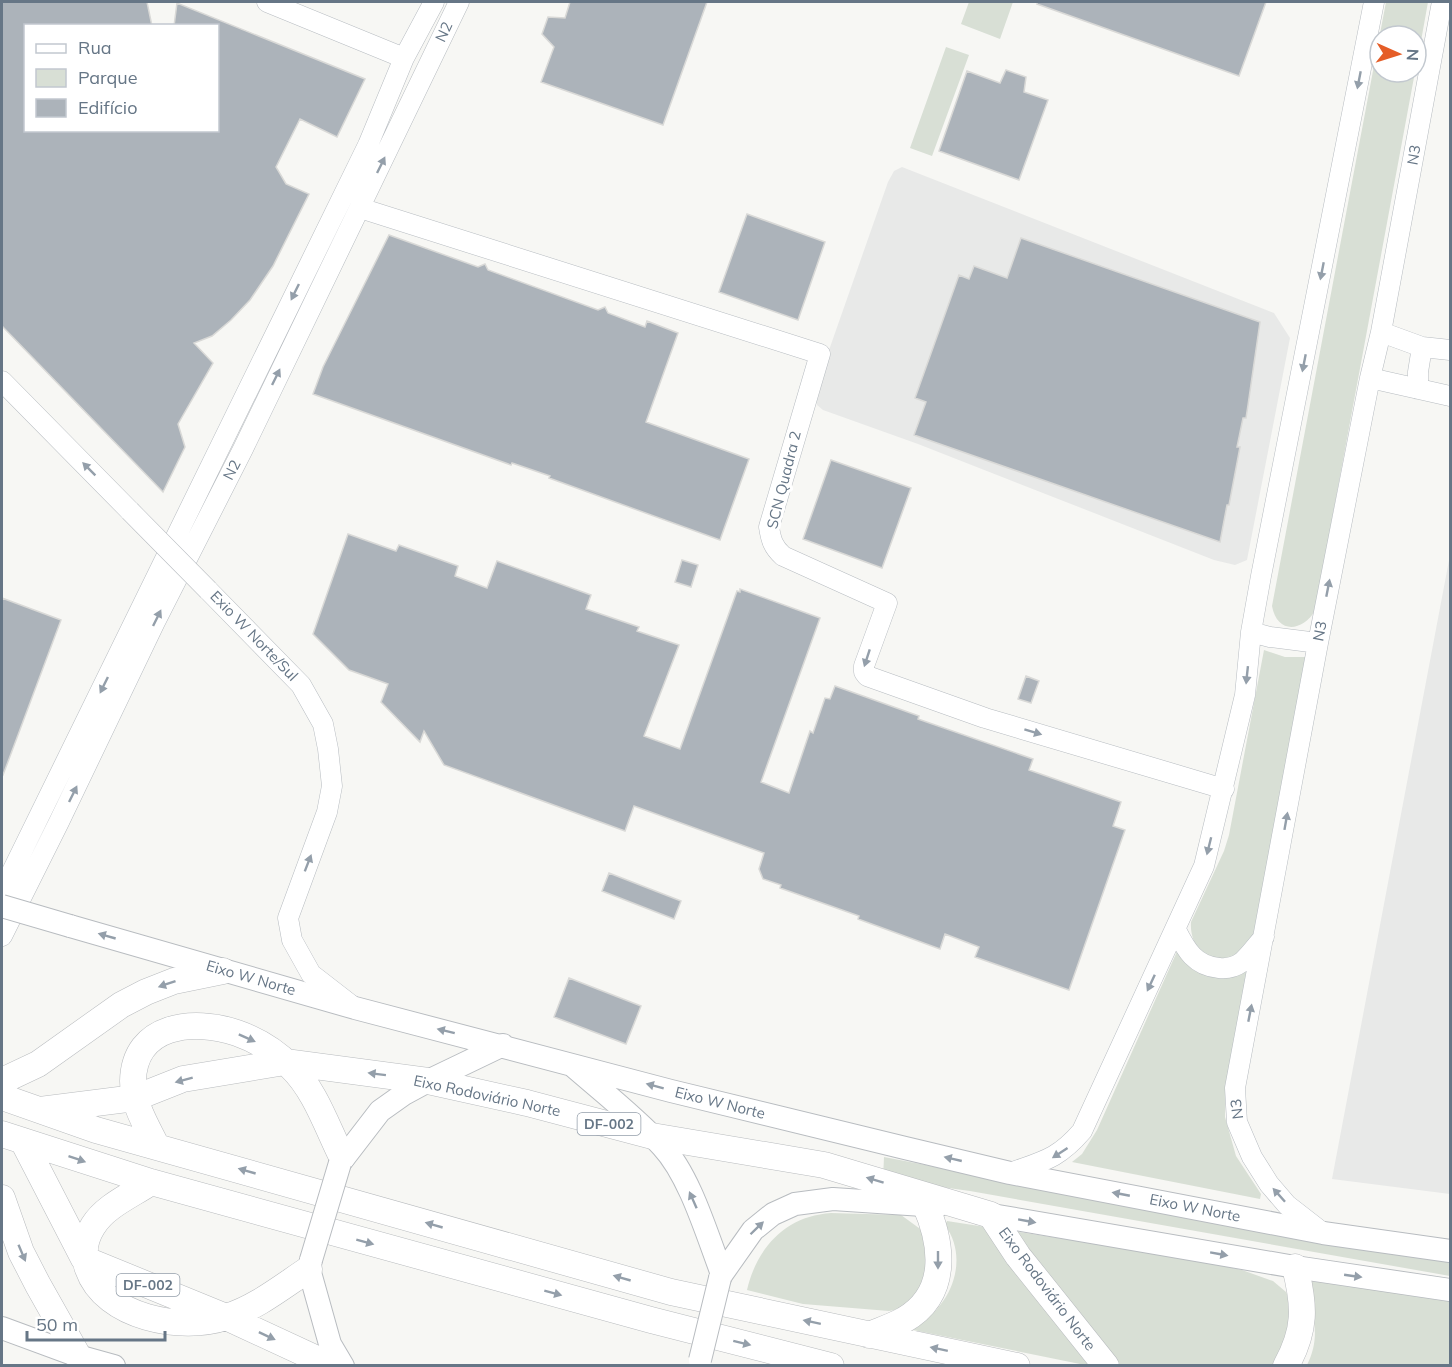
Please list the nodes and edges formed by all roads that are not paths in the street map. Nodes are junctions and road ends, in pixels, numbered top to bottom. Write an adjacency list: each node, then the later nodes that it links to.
1 (267, 2): 6 (main road)
2 (434, 2): 6 (main road, N2)
3 (458, 2): 6 (main road); 7 (main road, N2)
4 (1374, 2): 19 (main road, one-way to 19)
5 (1442, 2): 11 (main road, N3)
6 (404, 58): 7 (main road); 8 (main road, N2)
7 (398, 130): 9 (main road, N2, one-way to 7)
8 (368, 145): 9 (main road); 10 (main road, N2)
9 (360, 208): 10 (main road); 18 (main road, N2, one-way to 9); 21 (main road, SCN Quadra 2, one-way to 21)
10 (312, 258): 18 (main road, N2, one-way to 18)
11 (1381, 332): 12 (main road); 14 (main road, N3)
12 (1422, 347): 13 (main road); 16 (main road)
13 (1450, 350)
14 (1370, 378): 16 (main road); 20 (main road, N3, one-way to 14)
15 (2, 381): 28 (main road, Exio W Norte/Sul, one-way to 15, bridge)
16 (1418, 389): 17 (main road)
17 (1450, 396)
18 (245, 418): 22 (main road, N2, one-way to 22); 25 (main road, N2, one-way to 18)
19 (1251, 632): 20 (main road); 21 (main road, one-way to 21)
20 (1318, 643): 26 (main road, N3, one-way to 20)
21 (1224, 789): 24 (main road, one-way to 24)
22 (2, 892)
23 (2, 906): 27 (main road, Eixo W Norte, one-way to 23, bridge)
24 (1176, 930): 26 (main road); 41 (main road, one-way to 41)
25 (2, 936)
26 (1264, 937): 46 (main road, N3, one-way to 26)
27 (223, 971): 28 (main road, Eixo W Norte); 33 (highway, one-way to 33)
28 (355, 1008): 29 (main road, Eixo W Norte, one-way to 28)
29 (503, 1046): 31 (main road, Eixo W Norte); 32 (main road)
30 (285, 1062): 32 (highway, Eixo Rodoviário Norte / DF-002, one-way to 30); 35 (highway, Eixo Rodoviário Norte / DF-002, one-way to 35); 35 (highway, one-way to 30); 40 (highway)
31 (570, 1063): 37 (main road); 41 (main road, Eixo W Norte, one-way to 31)
32 (428, 1080): 37 (highway, Eixo Rodoviário Norte / DF-002); 40 (main road)
33 (2, 1081)
34 (2, 1097): 36 (highway, Eixo Rodoviário Norte / DF-002)
35 (135, 1098): 36 (highway, Eixo Rodoviário Norte / DF-002); 39 (highway)
36 (40, 1110): 39 (highway, Eixo Rodoviário Norte / DF-002)
37 (652, 1136): 45 (highway, Eixo Rodoviário Norte / DF-002, one-way to 37); 51 (main road, one-way to 37)
38 (12, 1137): 42 (highway, one-way to 42); 48 (highway)
39 (156, 1145): 55 (highway, Eixo Rodoviário Norte / DF-002, one-way to 39)
40 (341, 1160): 49 (main road, bridge)
41 (1010, 1173): 46 (main road, Eixo W Norte, one-way to 41)
42 (151, 1182): 48 (highway); 61 (highway, one-way to 61)
43 (2, 1198): 56 (highway, one-way to 56)
44 (925, 1204): 45 (main road); 51 (main road, one-way to 44); 55 (highway, one-way to 55)
45 (991, 1215): 50 (main road, one-way to 50); 63 (highway, Eixo Rodoviário Norte)
46 (1323, 1233): 47 (main road, Eixo W Norte)
47 (1450, 1251)
48 (84, 1259): 53 (highway)
49 (310, 1265): 53 (highway); 60 (main road)
50 (1295, 1267): 52 (main road, one-way to 52); 64 (highway)
51 (721, 1276): 57 (main road, bridge)
52 (1450, 1290)
53 (226, 1317): 59 (highway, one-way to 59)
54 (2, 1328): 56 (main road)
55 (869, 1335): 62 (highway, Eixo Rodoviário Norte / DF-002, one-way to 55)
56 (78, 1356): 58 (main road)
57 (699, 1363)
58 (114, 1365)
59 (332, 1365)
60 (343, 1365)
61 (831, 1365)
62 (1017, 1365)
63 (1106, 1365)
64 (1286, 1365)

